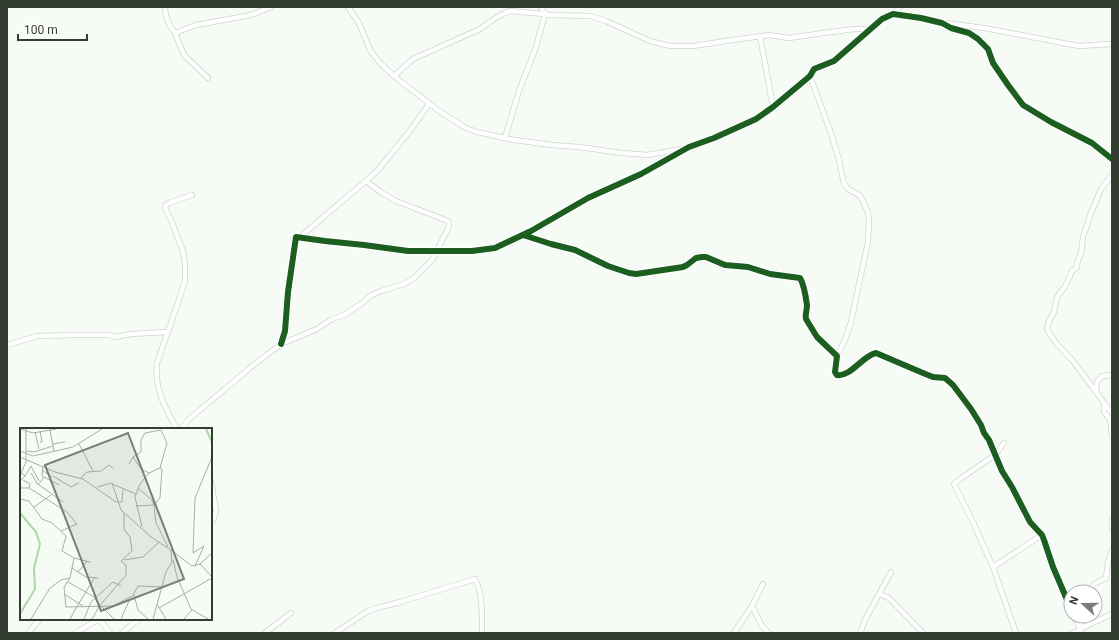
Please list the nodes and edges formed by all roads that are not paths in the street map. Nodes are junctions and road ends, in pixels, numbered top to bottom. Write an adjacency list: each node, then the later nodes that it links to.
1 (165, 7): 10 (street)
2 (271, 7): 10 (street)
3 (348, 7): 13 (street)
4 (541, 7): 6 (street)
5 (900, 7): 7 (street)
6 (545, 14): 11 (street); 13 (street); 18 (street)
7 (893, 14): 8 (street); 9 (street)
8 (942, 23): 12 (street); 20 (street)
9 (869, 29): 11 (street); 14 (street)
10 (175, 33): 15 (street)
11 (760, 36): 17 (street)
12 (1112, 44)
13 (394, 76): 16 (street)
14 (810, 76): 17 (street); 30 (street)
15 (208, 78)
16 (429, 104): 18 (street); 22 (street)
17 (773, 107): 19 (street)
18 (505, 138): 19 (street)
19 (689, 147): 24 (street)
20 (1112, 159)
21 (1112, 175): 32 (street)
22 (366, 181): 25 (street); 26 (street)
23 (192, 195): 27 (street)
24 (523, 235): 26 (street); 30 (street)
25 (300, 237): 26 (street); 28 (street)
26 (436, 252): 28 (street)
27 (167, 332): 29 (street); 35 (street)
28 (281, 344): 36 (street)
29 (7, 345)
30 (837, 356): 39 (street)
31 (1112, 375): 32 (street)
32 (1096, 393): 33 (street)
33 (1104, 403): 34 (street); 37 (street)
34 (1112, 413)
35 (176, 428)
36 (182, 428)
37 (1112, 436)
38 (1004, 443): 39 (street)
39 (995, 455): 44 (street); 46 (street)
40 (212, 487): 41 (street)
41 (212, 519)
42 (1112, 520): 43 (street)
43 (1112, 528)
44 (1042, 536): 46 (street); 50 (street)
45 (1112, 550): 49 (street)
46 (993, 567): 71 (street)
47 (891, 572): 51 (street)
48 (763, 584): 52 (street)
49 (1093, 584)
50 (1063, 592)
51 (880, 594): 69 (street); 70 (street)
52 (752, 606): 67 (street); 68 (street)
53 (291, 613): 64 (street)
54 (1112, 614): 59 (street)
55 (39, 620): 60 (street)
56 (97, 620): 61 (street)
57 (100, 620): 62 (street)
58 (138, 620): 63 (street)
59 (1080, 631): 72 (street)
60 (28, 633)
61 (74, 633)
62 (110, 633)
63 (122, 633)
64 (265, 633)
65 (335, 633): 66 (street)
66 (482, 633)
67 (734, 633)
68 (769, 633)
69 (860, 633)
70 (923, 633)
71 (1016, 633)
72 (1072, 633)

